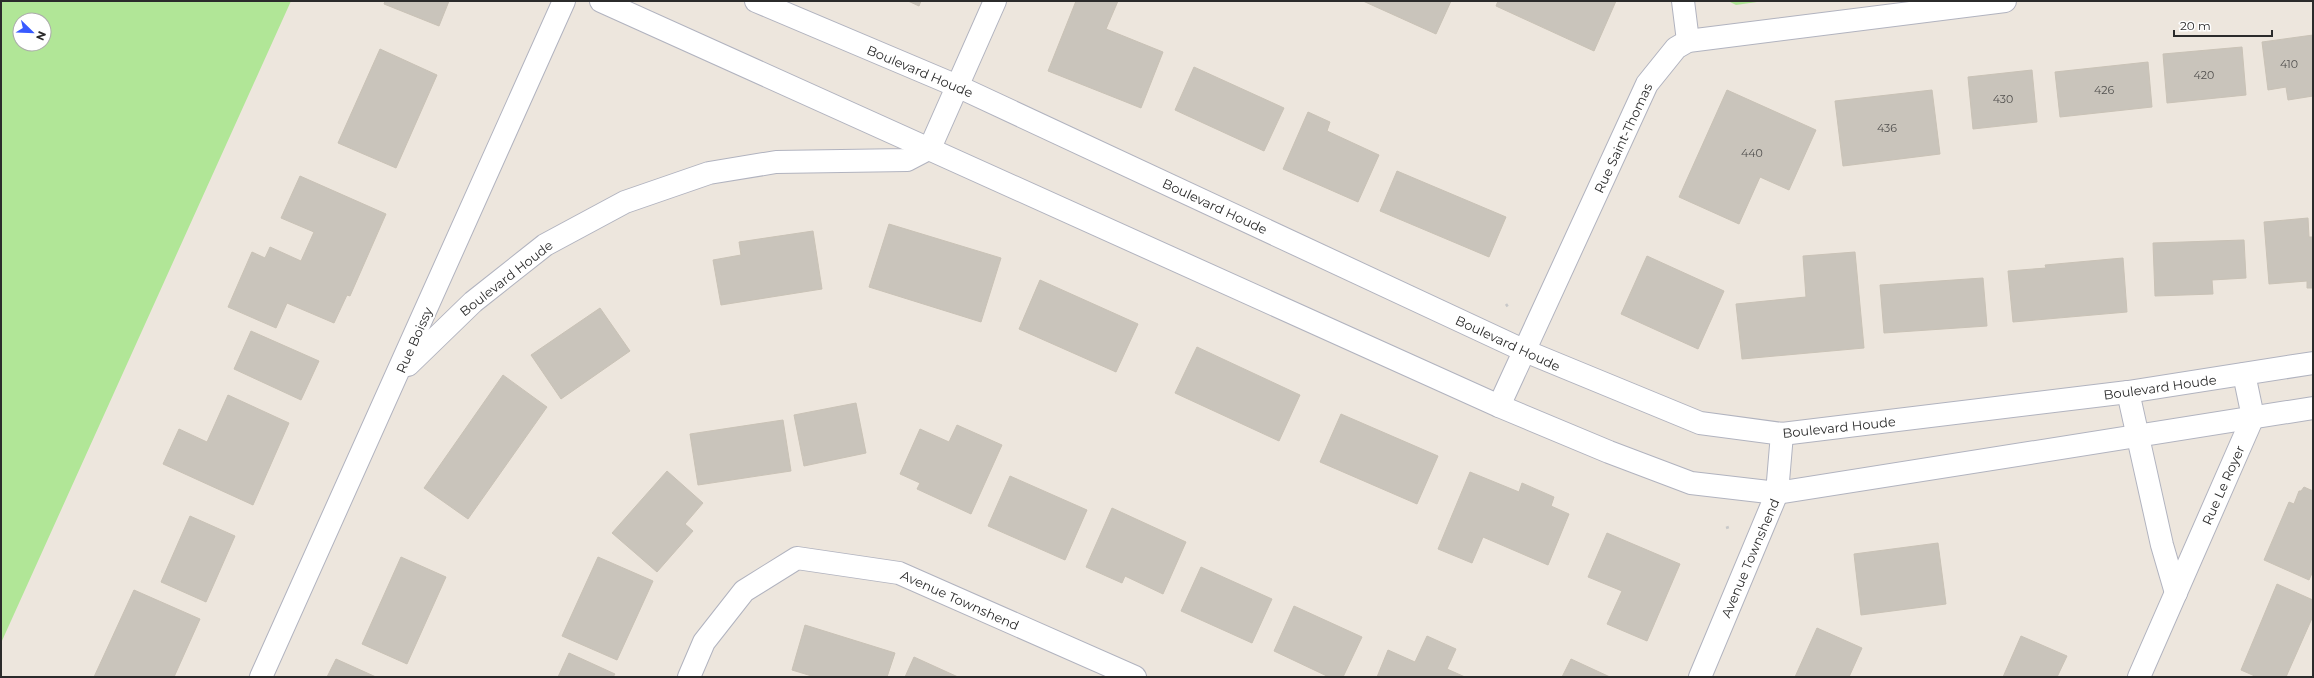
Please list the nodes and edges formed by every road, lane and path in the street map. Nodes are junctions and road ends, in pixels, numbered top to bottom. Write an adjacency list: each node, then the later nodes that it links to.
1 (564, 1): 12 (street, Rue Boissy)
2 (601, 1): 9 (street)
3 (756, 1): 8 (street, Boulevard Houde)
4 (995, 1): 8 (street)
5 (1684, 1): 7 (street)
6 (2005, 1): 7 (street, Rue Saint-Thomas)
7 (1688, 41): 10 (street, Rue Saint-Thomas)
8 (957, 86): 9 (street); 10 (street, Boulevard Houde)
9 (930, 148): 12 (street, Boulevard Houde); 15 (street)
10 (1525, 351): 15 (street, Rue Saint-Thomas); 18 (street, Boulevard Houde)
11 (2313, 363): 13 (street, Boulevard Houde)
12 (399, 373): 24 (street, Rue Boissy)
13 (2244, 374): 14 (street, Boulevard Houde); 17 (street)
14 (2128, 392): 18 (street, Boulevard Houde); 19 (street)
15 (1499, 406): 20 (street)
16 (2313, 408): 17 (street)
17 (2253, 417): 19 (street); 23 (street, Rue Le Royer)
18 (1782, 434): 20 (street, Avenue Townshend)
19 (2136, 435): 20 (street); 23 (street)
20 (1777, 493): 27 (street, Avenue Townshend)
21 (1729, 527): 22 (path)
22 (1726, 528)
23 (2176, 593): 28 (street, Rue Le Royer)
24 (261, 677)
25 (690, 677): 26 (street, Avenue Townshend)
26 (1135, 677)
27 (1700, 677)
28 (2139, 677)

